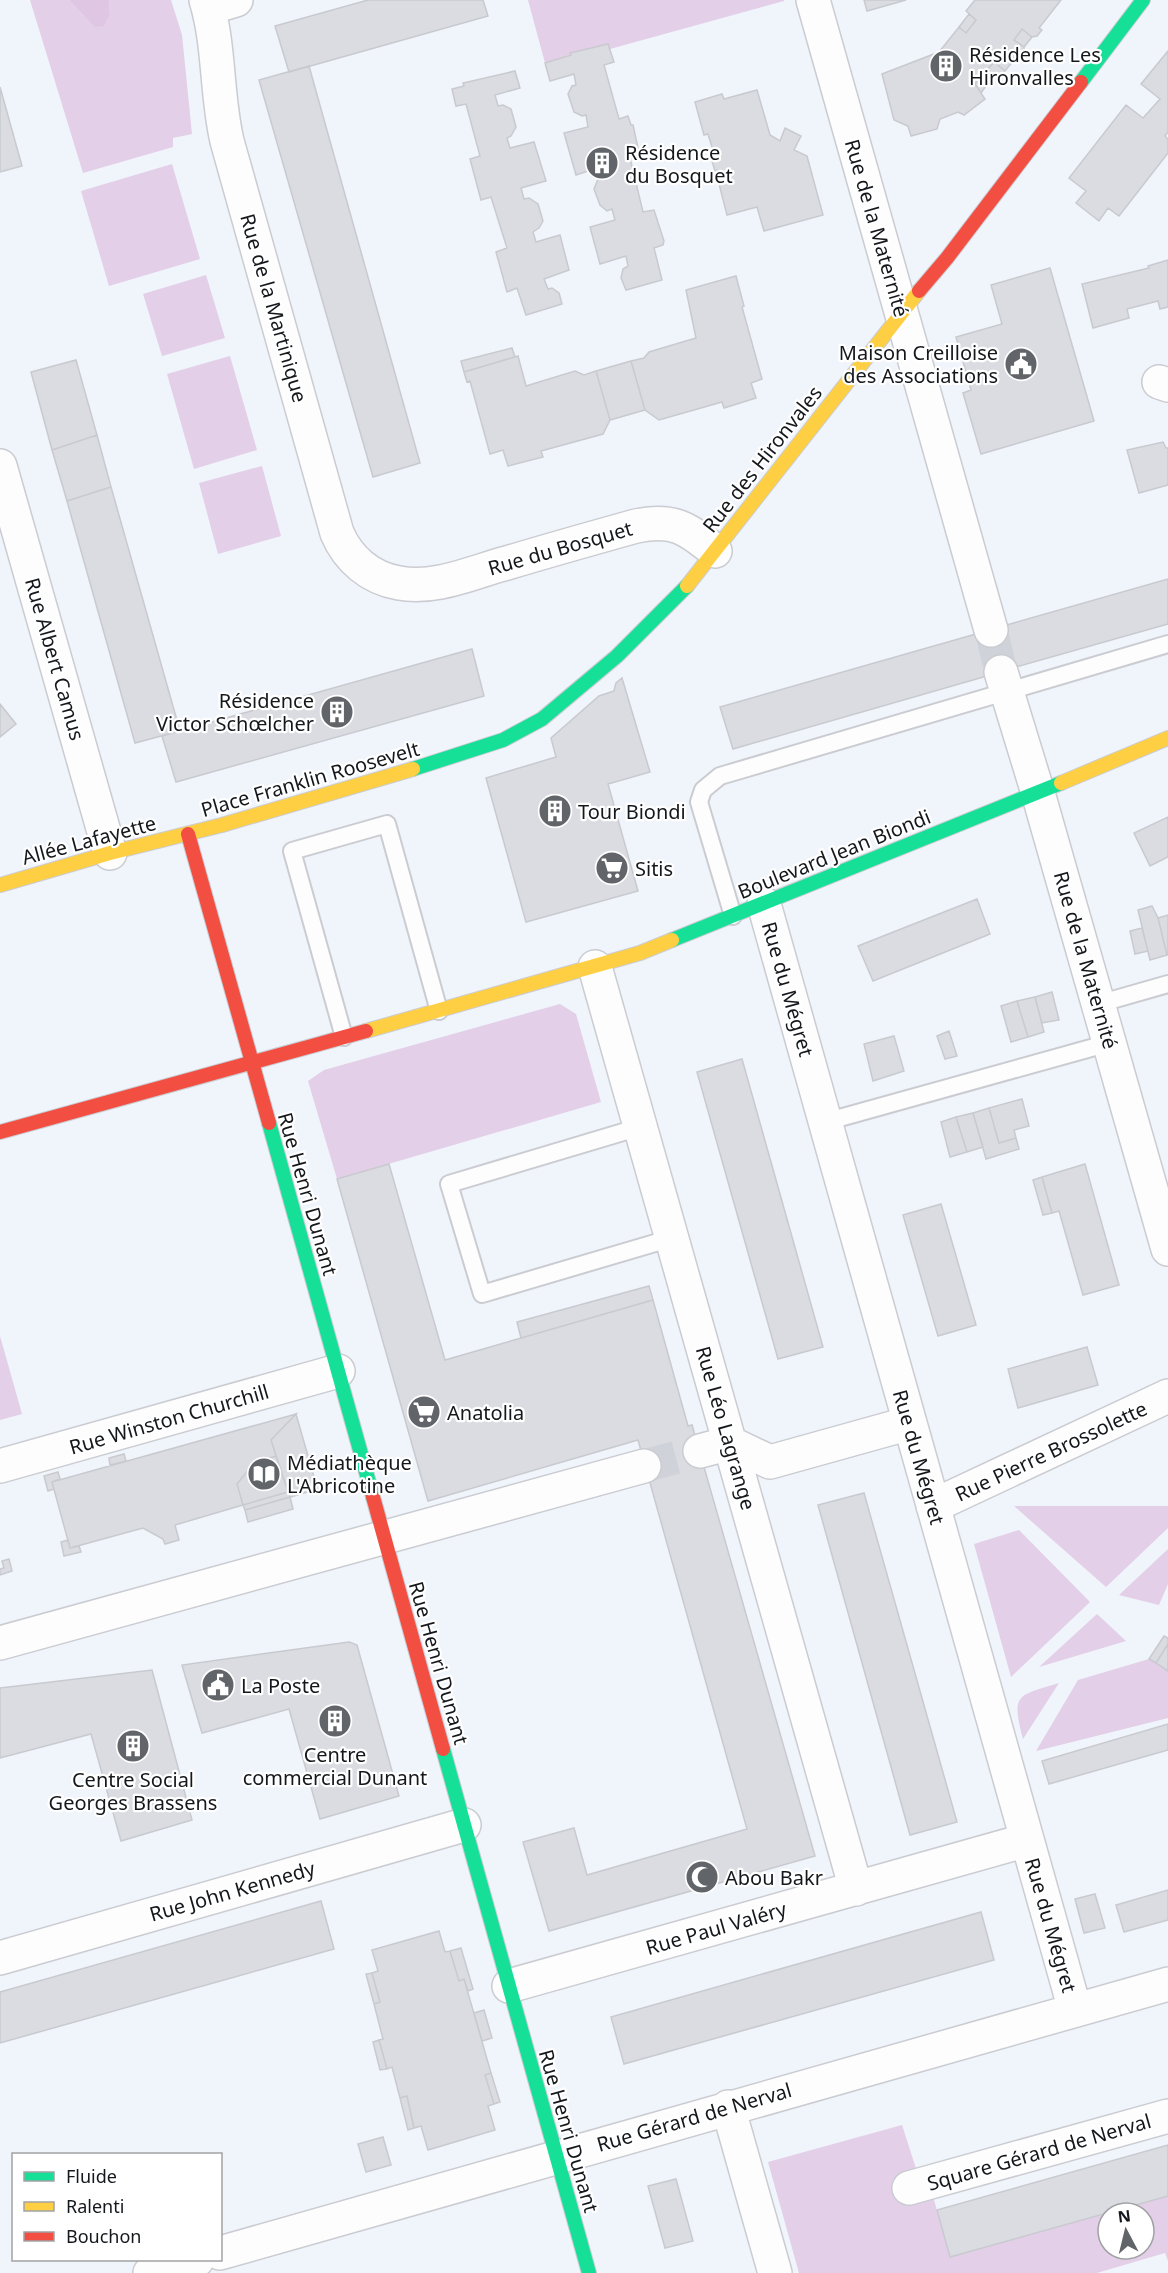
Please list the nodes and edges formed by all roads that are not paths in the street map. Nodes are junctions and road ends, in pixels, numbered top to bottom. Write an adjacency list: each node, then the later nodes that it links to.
1 (813, 0): 4 (street, Rue de la Maternité)
2 (1143, 0): 4 (street, Rue des Hironvales)
3 (217, 3): 7 (street, Rue de la Martinique)
4 (901, 314): 6 (street, Rue des Hironvales); 8 (street, Rue de la Maternité)
5 (0, 466): 15 (street, Rue Albert Camus)
6 (715, 551): 7 (street, Rue du Bosquet); 12 (street, Rue des Hironvales)
7 (398, 583)
8 (991, 630)
9 (1168, 644): 10 (lane)
10 (1004, 681): 13 (street, Rue de la Maternité); 18 (lane)
11 (1168, 738): 13 (street, Boulevard Jean Biondi)
12 (442, 761): 14 (street, Place Franklin Roosevelt)
13 (1038, 793): 17 (street, Boulevard Jean Biondi); 21 (street, Rue de la Maternité)
14 (188, 834): 15 (street, Allée Lafayette); 25 (street, Place Franklin Roosevelt)
15 (110, 853): 16 (street, Allée Lafayette)
16 (0, 885)
17 (764, 904): 18 (street, Boulevard Jean Biondi); 26 (street, Rue du Mégret)
18 (733, 916): 19 (street, Boulevard Jean Biondi)
19 (595, 967): 22 (street, Boulevard Jean Biondi); 27 (street, Rue Léo Lagrange)
20 (1168, 984): 21 (lane)
21 (1098, 1004): 24 (street, Rue de la Maternité)
22 (439, 1011): 23 (street); 23 (lane)
23 (344, 1037): 25 (street)
24 (1109, 1043): 26 (lane); 30 (street, Rue de la Maternité)
25 (252, 1062): 28 (street); 31 (street, Rue Henri Dunant)
26 (825, 1122): 33 (street, Rue du Mégret)
27 (640, 1127): 29 (street, Rue Léo Lagrange); 29 (lane)
28 (0, 1132)
29 (672, 1238): 34 (street, Rue Léo Lagrange)
30 (1168, 1249)
31 (338, 1371): 35 (street, Rue Winston Churchill); 38 (street, Rue Henri Dunant)
32 (1168, 1396): 37 (street, Rue Pierre Brossolette)
33 (910, 1424): 34 (street); 37 (street, Rue du Mégret)
34 (715, 1447): 42 (street, Rue Léo Lagrange)
35 (0, 1466)
36 (644, 1466): 38 (street)
37 (933, 1506): 41 (street, Rue du Mégret)
38 (384, 1537): 39 (street); 40 (street, Rue Henri Dunant)
39 (0, 1643)
40 (464, 1825): 43 (street, Rue John Kennedy); 45 (street, Rue Henri Dunant)
41 (1027, 1840): 42 (street, Rue Paul Valéry); 46 (street, Rue du Mégret)
42 (856, 1889): 45 (street, Rue Paul Valéry)
43 (0, 1958)
44 (1168, 1984): 46 (street, Rue Gérard de Nerval)
45 (509, 1986): 49 (street, Rue Henri Dunant)
46 (1074, 2010): 47 (street, Rue Gérard de Nerval)
47 (728, 2107): 49 (street, Rue Gérard de Nerval); 55 (street)
48 (1168, 2116): 50 (street, Square Gérard de Nerval)
49 (556, 2157): 51 (street, Rue Gérard de Nerval); 54 (street, Rue Henri Dunant)
50 (909, 2188)
51 (222, 2252)
52 (190, 2261): 53 (street)
53 (150, 2273)
54 (589, 2273)
55 (775, 2273)

